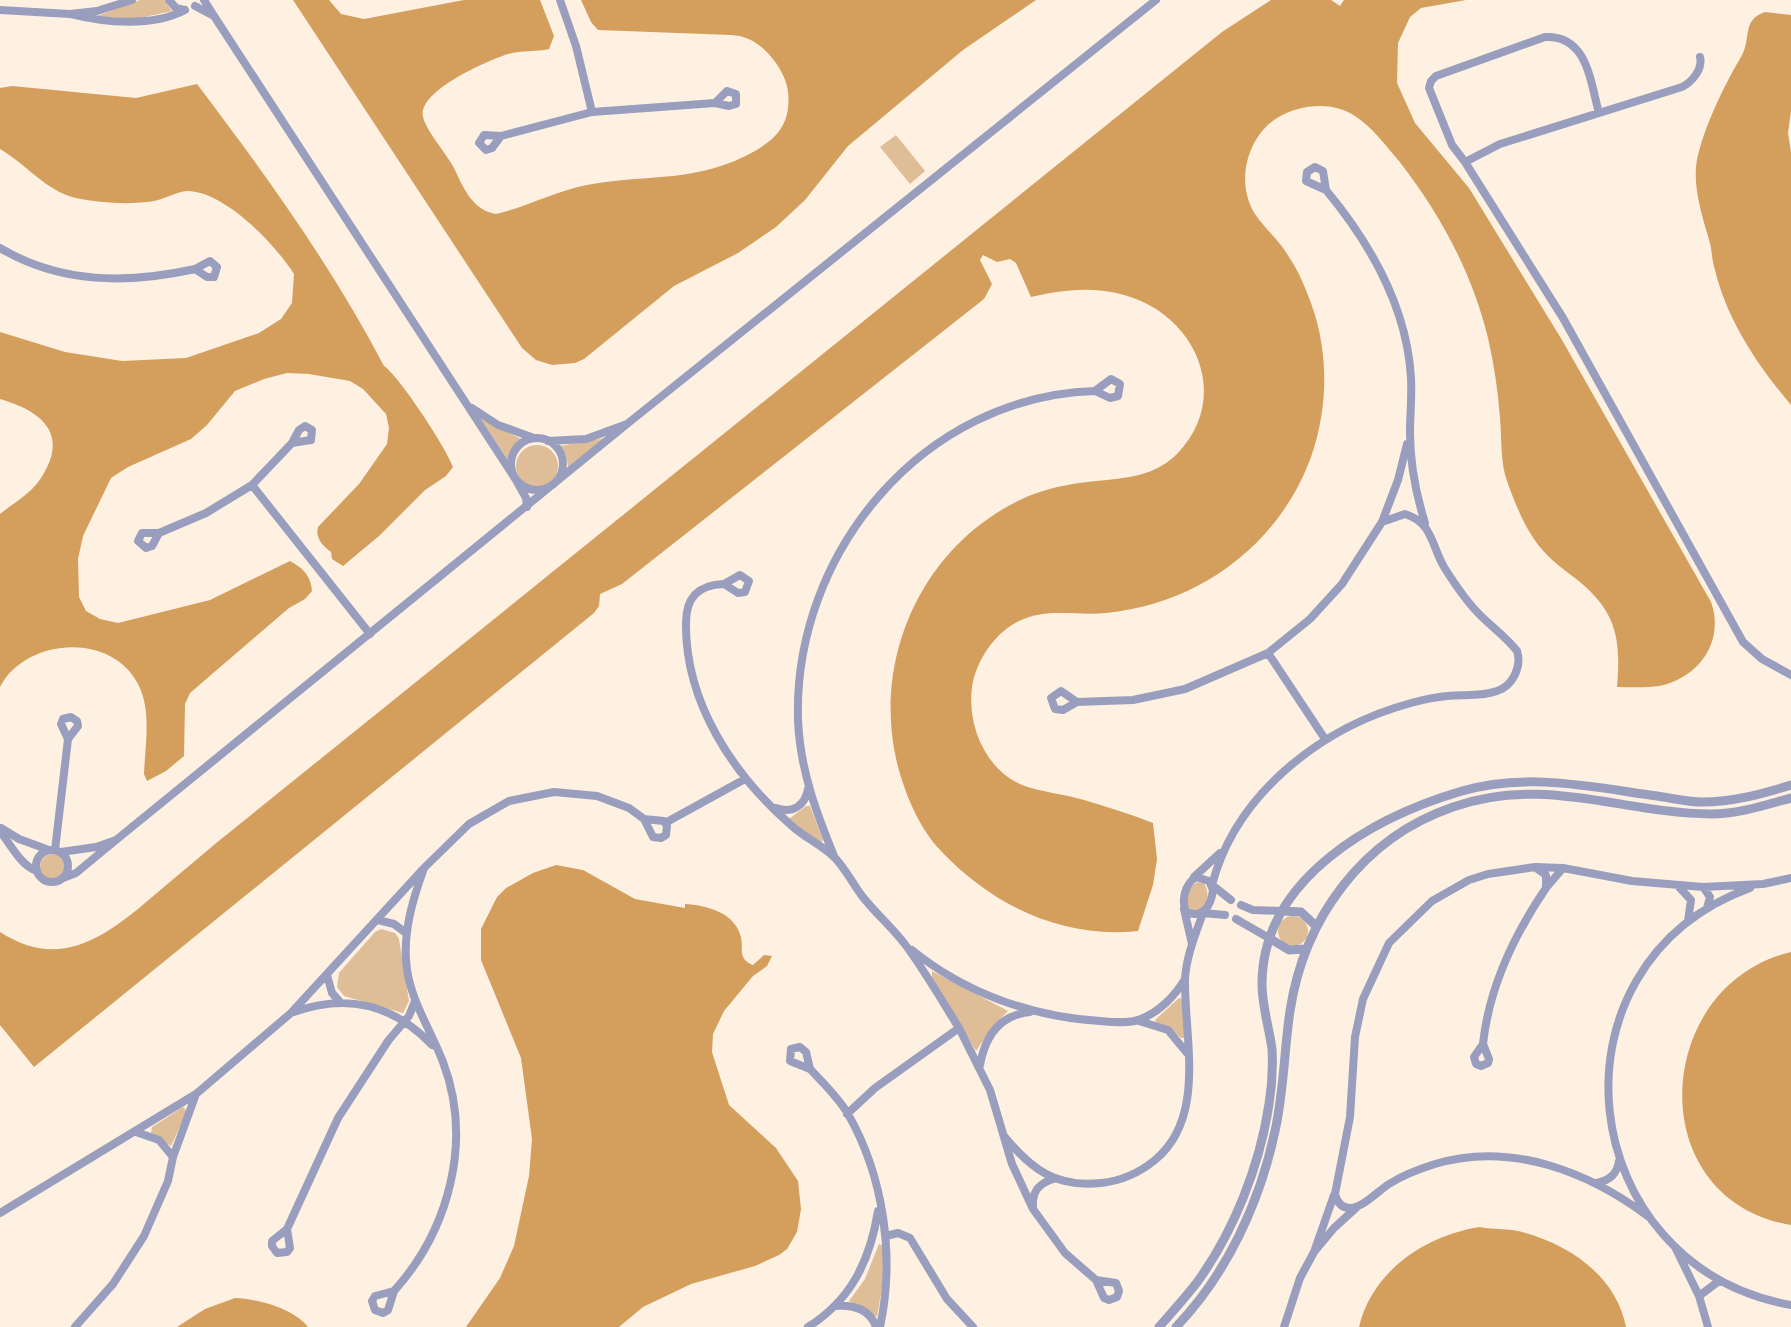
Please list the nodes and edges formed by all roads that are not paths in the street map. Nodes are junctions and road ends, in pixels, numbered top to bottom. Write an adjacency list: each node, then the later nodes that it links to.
1 (132, 0): 8 (street)
2 (168, 0): 7 (street)
3 (560, 0): 11 (street)
4 (1156, 0): 20 (street)
5 (200, 2): 7 (street); 19 (street)
6 (0, 10): 8 (street)
7 (185, 10): 8 (street)
8 (70, 14)
9 (1700, 57): 12 (street)
10 (715, 103): 11 (street)
11 (592, 112): 13 (street)
12 (1599, 113): 14 (street); 14 (street)
13 (501, 136)
14 (1465, 162): 35 (street)
15 (1326, 190): 21 (street)
16 (0, 248): 17 (street)
17 (195, 269)
18 (1095, 391): 41 (street)
19 (461, 396): 22 (street); 25 (street)
20 (627, 424): 23 (street); 27 (street)
21 (1410, 432): 29 (street); 30 (street)
22 (534, 438): 23 (street); 25 (street)
23 (548, 441): 27 (street)
24 (292, 443): 26 (street)
25 (516, 480): 27 (street); 28 (street)
26 (252, 485): 31 (street); 33 (street)
27 (553, 485): 28 (street)
28 (527, 507): 33 (street)
29 (1382, 522): 30 (street); 34 (street)
30 (1426, 527): 38 (street)
31 (159, 533)
32 (724, 584): 39 (street)
33 (370, 634): 47 (street)
34 (1268, 653): 36 (street); 38 (street)
35 (1791, 675)
36 (1077, 702)
37 (68, 739): 48 (street)
38 (1325, 740): 49 (street)
39 (744, 779): 43 (street); 45 (street)
40 (1791, 785): 68 (street)
41 (808, 788): 43 (street); 50 (street)
42 (1791, 798): 75 (street)
43 (772, 807): 50 (street)
44 (644, 819): 45 (street); 45 (street); 51 (street)
45 (665, 823)
46 (0, 829): 48 (street); 54 (street)
47 (116, 840): 48 (street); 55 (street)
48 (55, 851): 54 (street); 55 (street)
49 (1221, 852): 57 (street); 59 (street)
50 (835, 858): 78 (street)
51 (425, 867): 71 (street); 76 (street)
52 (1535, 867): 53 (street); 62 (street); 104 (street)
53 (1563, 868): 60 (street); 62 (street)
54 (37, 871): 55 (street)
55 (63, 878)
56 (1791, 878): 58 (street)
57 (1192, 879): 59 (street); 66 (street)
58 (1763, 884): 61 (street); 65 (street)
59 (1212, 885): 63 (street); 69 (street)
60 (1679, 886): 61 (street); 73 (street)
61 (1703, 887): 65 (street)
62 (1546, 888): 90 (street)
63 (1231, 900)
64 (1241, 905): 67 (street)
65 (1707, 908): 73 (street)
66 (1184, 909): 69 (street); 79 (street)
67 (1253, 910): 68 (street); 74 (street)
68 (1281, 911): 75 (street); 77 (street)
69 (1203, 913): 70 (street); 79 (street)
70 (1225, 915)
71 (378, 920): 76 (street); 81 (street)
72 (1236, 920): 74 (street)
73 (1688, 922): 100 (street)
74 (1248, 925): 77 (street)
75 (1316, 926): 80 (street)
76 (406, 933): 83 (street)
77 (1269, 938): 80 (street); 127 (street)
78 (906, 945): 85 (street); 89 (street)
79 (1192, 946): 82 (street)
80 (1305, 949): 128 (street)
81 (327, 975): 84 (street); 86 (street)
82 (1185, 978): 88 (street); 92 (street)
83 (415, 1001): 87 (street); 91 (street)
84 (340, 1002): 86 (street); 87 (street)
85 (1034, 1012): 88 (street); 93 (street)
86 (291, 1013): 95 (street)
87 (404, 1021): 91 (street); 111 (street)
88 (1139, 1021): 92 (street)
89 (959, 1028): 93 (street); 96 (street)
90 (1483, 1044)
91 (438, 1050): 119 (street)
92 (1187, 1054): 101 (street)
93 (980, 1065): 98 (street)
94 (810, 1069): 96 (street)
95 (196, 1094): 97 (street); 99 (street)
96 (847, 1114): 107 (street)
97 (136, 1132): 99 (street); 109 (street)
98 (1004, 1136): 101 (street); 108 (street)
99 (173, 1157): 123 (street)
100 (1619, 1159): 102 (street); 103 (street)
101 (1053, 1179): 108 (street)
102 (1597, 1183): 105 (street); 106 (street)
103 (1629, 1183): 105 (street); 110 (street)
104 (1335, 1194): 106 (street); 114 (street)
105 (1617, 1194): 110 (street)
106 (1359, 1205): 114 (street)
107 (879, 1207): 112 (street); 122 (street)
108 (1033, 1209): 117 (street)
109 (0, 1213)
110 (1649, 1217): 113 (street)
111 (287, 1228)
112 (886, 1236): 125 (street); 126 (street)
113 (1674, 1245): 115 (street); 116 (street)
114 (1314, 1252): 129 (street)
115 (1701, 1270): 116 (street); 118 (street)
116 (1691, 1279): 120 (street)
117 (1096, 1280)
118 (1719, 1281): 120 (street); 121 (street)
119 (394, 1291)
120 (1699, 1296): 130 (street)
121 (1791, 1305)
122 (836, 1306): 124 (street); 125 (street)
123 (75, 1327)
124 (808, 1327)
125 (878, 1327)
126 (973, 1327)
127 (1159, 1327)
128 (1176, 1327)
129 (1284, 1327)
130 (1708, 1327)

